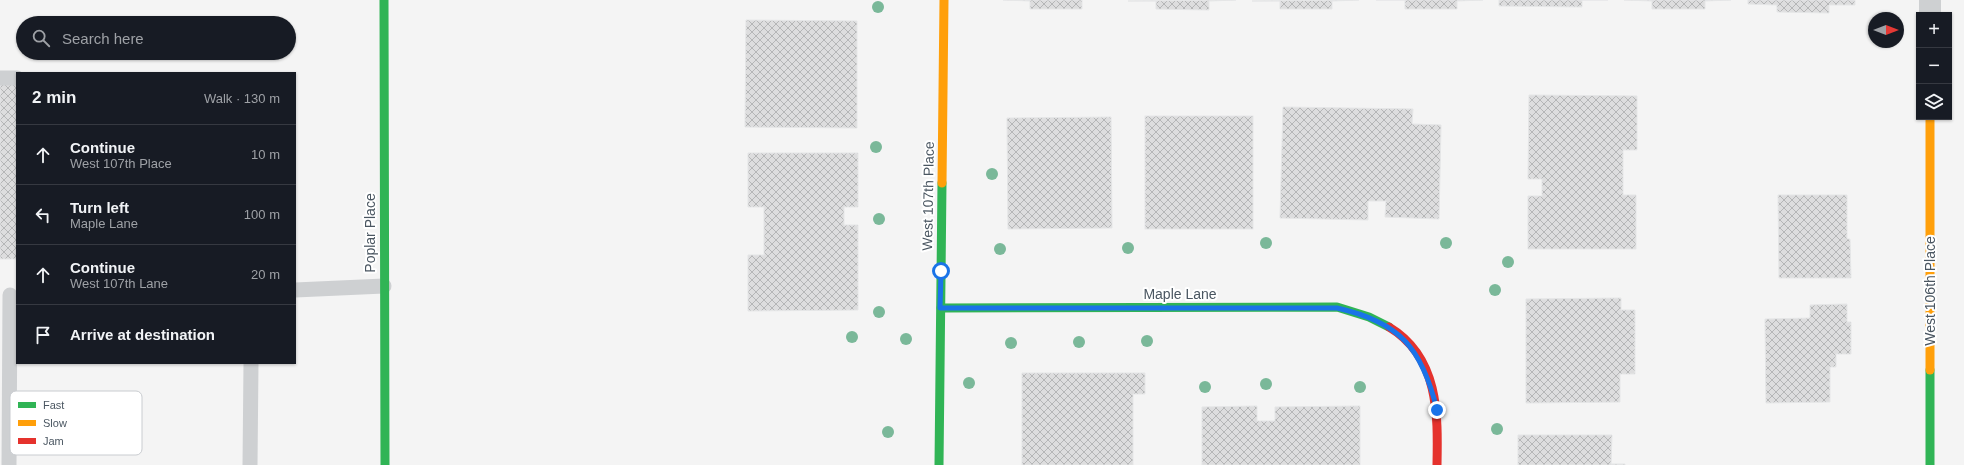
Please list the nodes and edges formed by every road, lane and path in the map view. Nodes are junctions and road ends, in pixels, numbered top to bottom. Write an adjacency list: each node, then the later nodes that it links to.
1 (384, 0): 8 (street, Poplar Place)
2 (944, 0): 11 (street, West 107th Place)
3 (1930, 0): 4 (street)
4 (1930, 12)
5 (0, 78): 6 (lane)
6 (16, 78)
7 (1930, 120): 18 (street, West 106th Place)
8 (384, 286): 9 (lane); 15 (street, Poplar Place)
9 (296, 290)
10 (9, 295): 13 (lane)
11 (940, 308): 16 (street, West 107th Place); 17 (street, Maple Lane)
12 (251, 364): 14 (lane)
13 (9, 465)
14 (250, 465)
15 (385, 465)
16 (939, 465)
17 (1437, 465)
18 (1930, 465)

